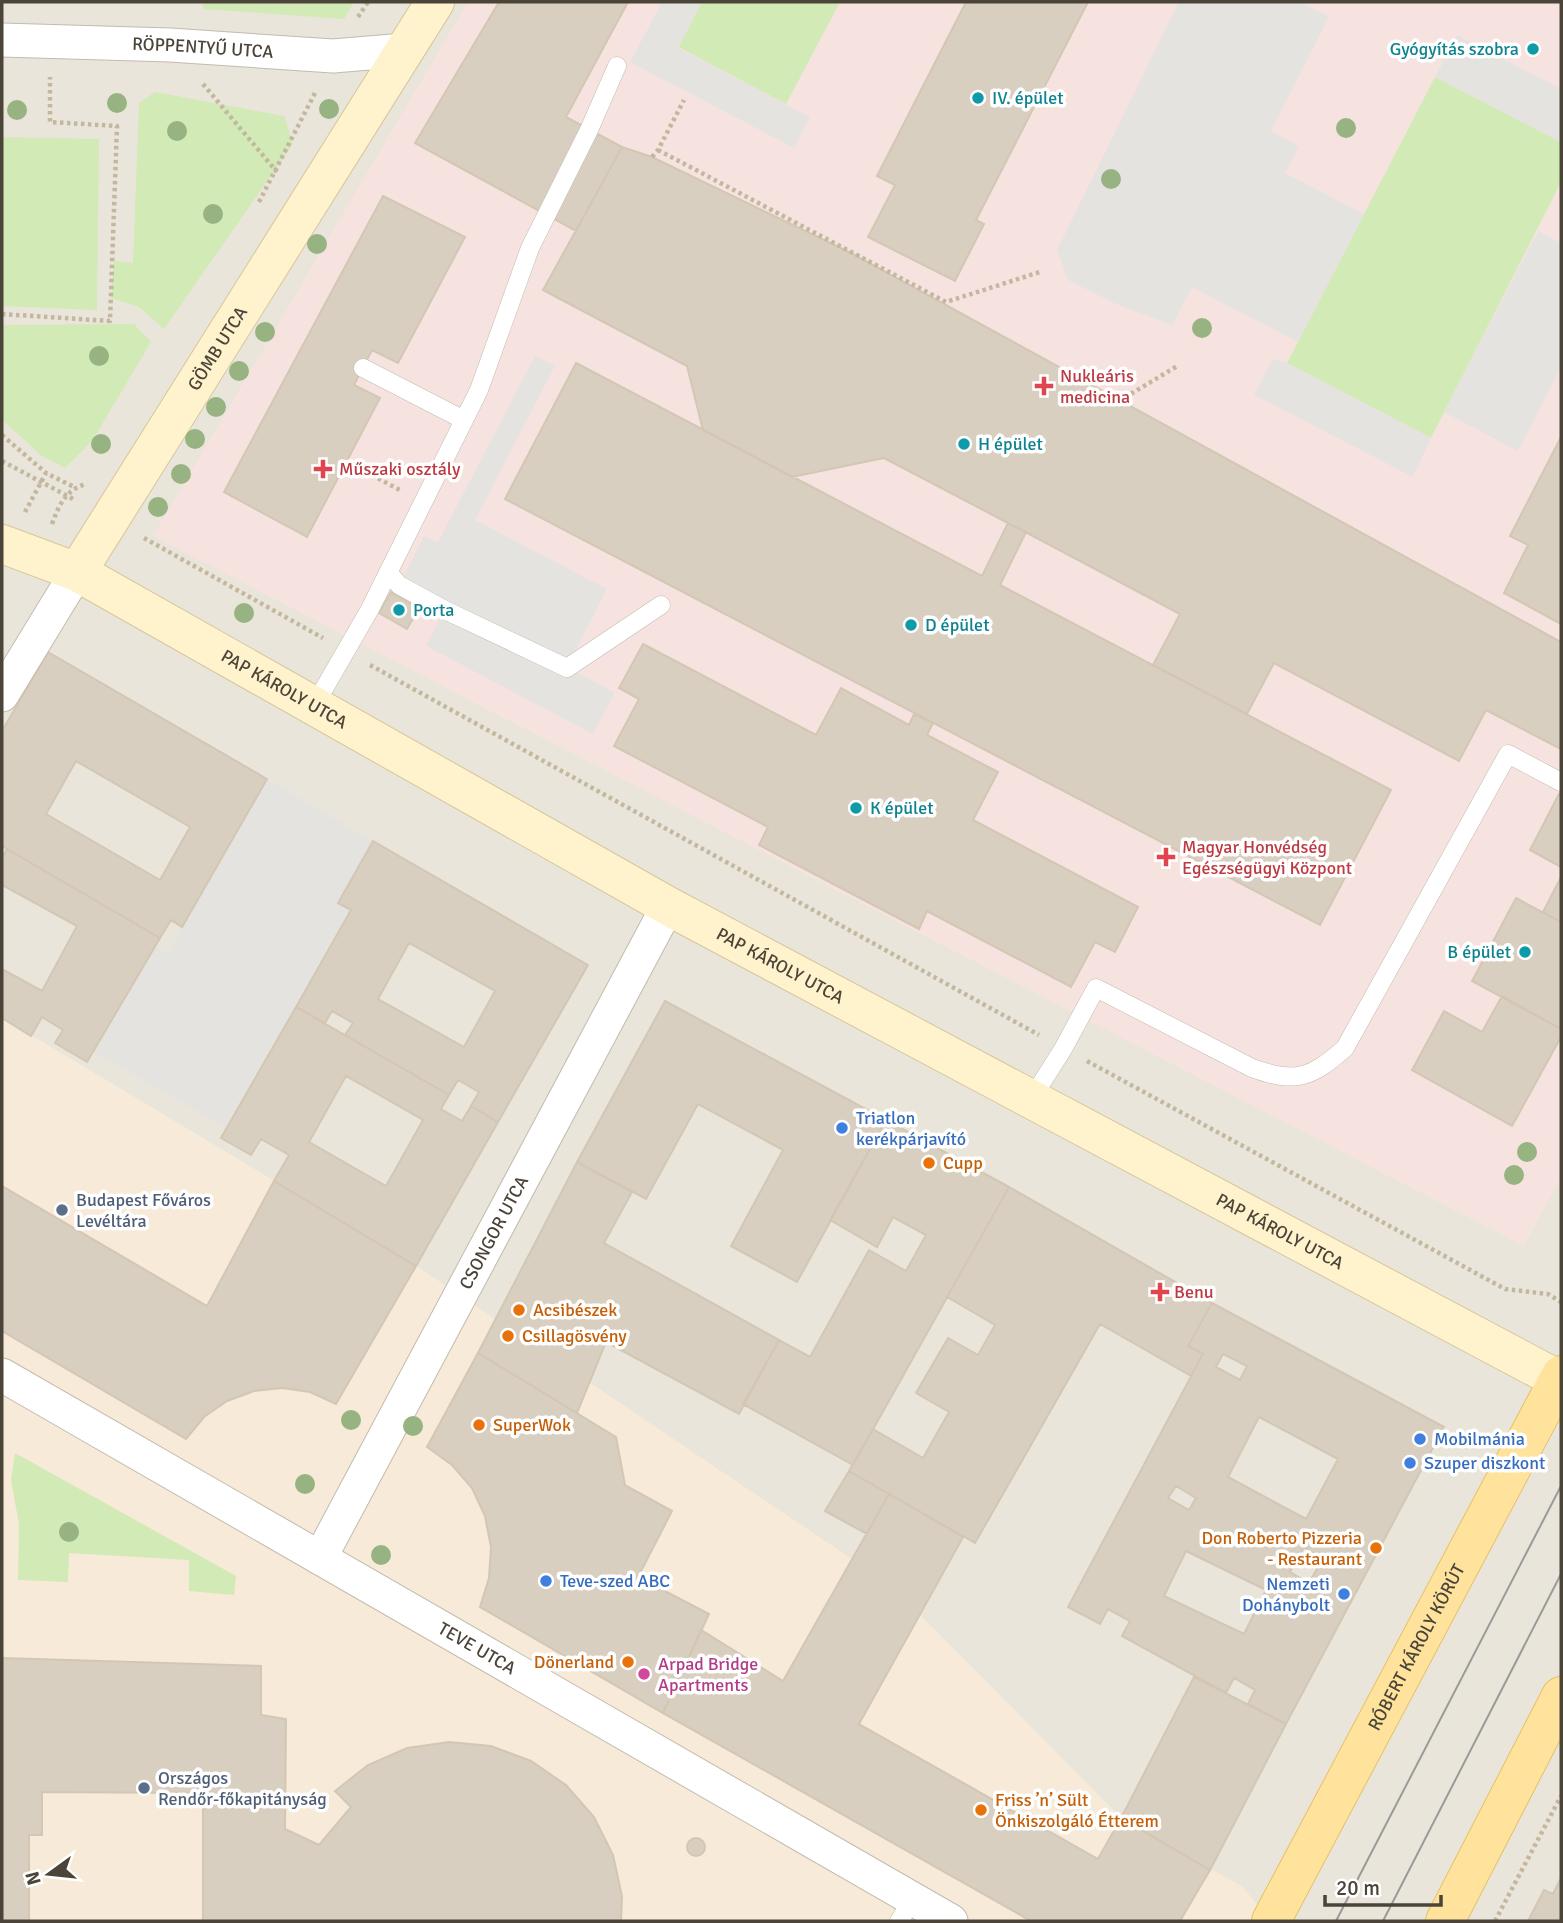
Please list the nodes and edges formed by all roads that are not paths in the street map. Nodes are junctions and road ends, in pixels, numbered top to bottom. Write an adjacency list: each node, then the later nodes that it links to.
1 (435, 2): 3 (street, GÖMB UTCA)
2 (2, 40): 3 (street, RÖPPENTYŰ UTCA)
3 (405, 50): 8 (street, GÖMB UTCA)
4 (617, 66): 6 (lane)
5 (363, 368): 6 (lane)
6 (464, 420): 9 (lane)
7 (2, 544): 8 (street, PAP KÁROLY UTCA)
8 (77, 572): 11 (street, GÖMB UTCA); 12 (street, PAP KÁROLY UTCA)
9 (388, 572): 10 (lane); 12 (lane)
10 (661, 605)
11 (2, 695)
12 (314, 706): 14 (street, PAP KÁROLY UTCA)
13 (1561, 782): 15 (lane)
14 (668, 906): 15 (street, PAP KÁROLY UTCA); 18 (street, CSONGOR UTCA)
15 (1032, 1098): 17 (street, PAP KÁROLY UTCA)
16 (2, 1375): 18 (street, TEVE UTCA)
17 (1560, 1378): 22 (main road, RÓBERT KÁROLY KÖRÚT)
18 (320, 1558): 20 (street, TEVE UTCA)
19 (1561, 1696): 23 (main road)
20 (906, 1911): 21 (street, TEVE UTCA)
21 (951, 1921)
22 (1271, 1921)
23 (1445, 1921)

